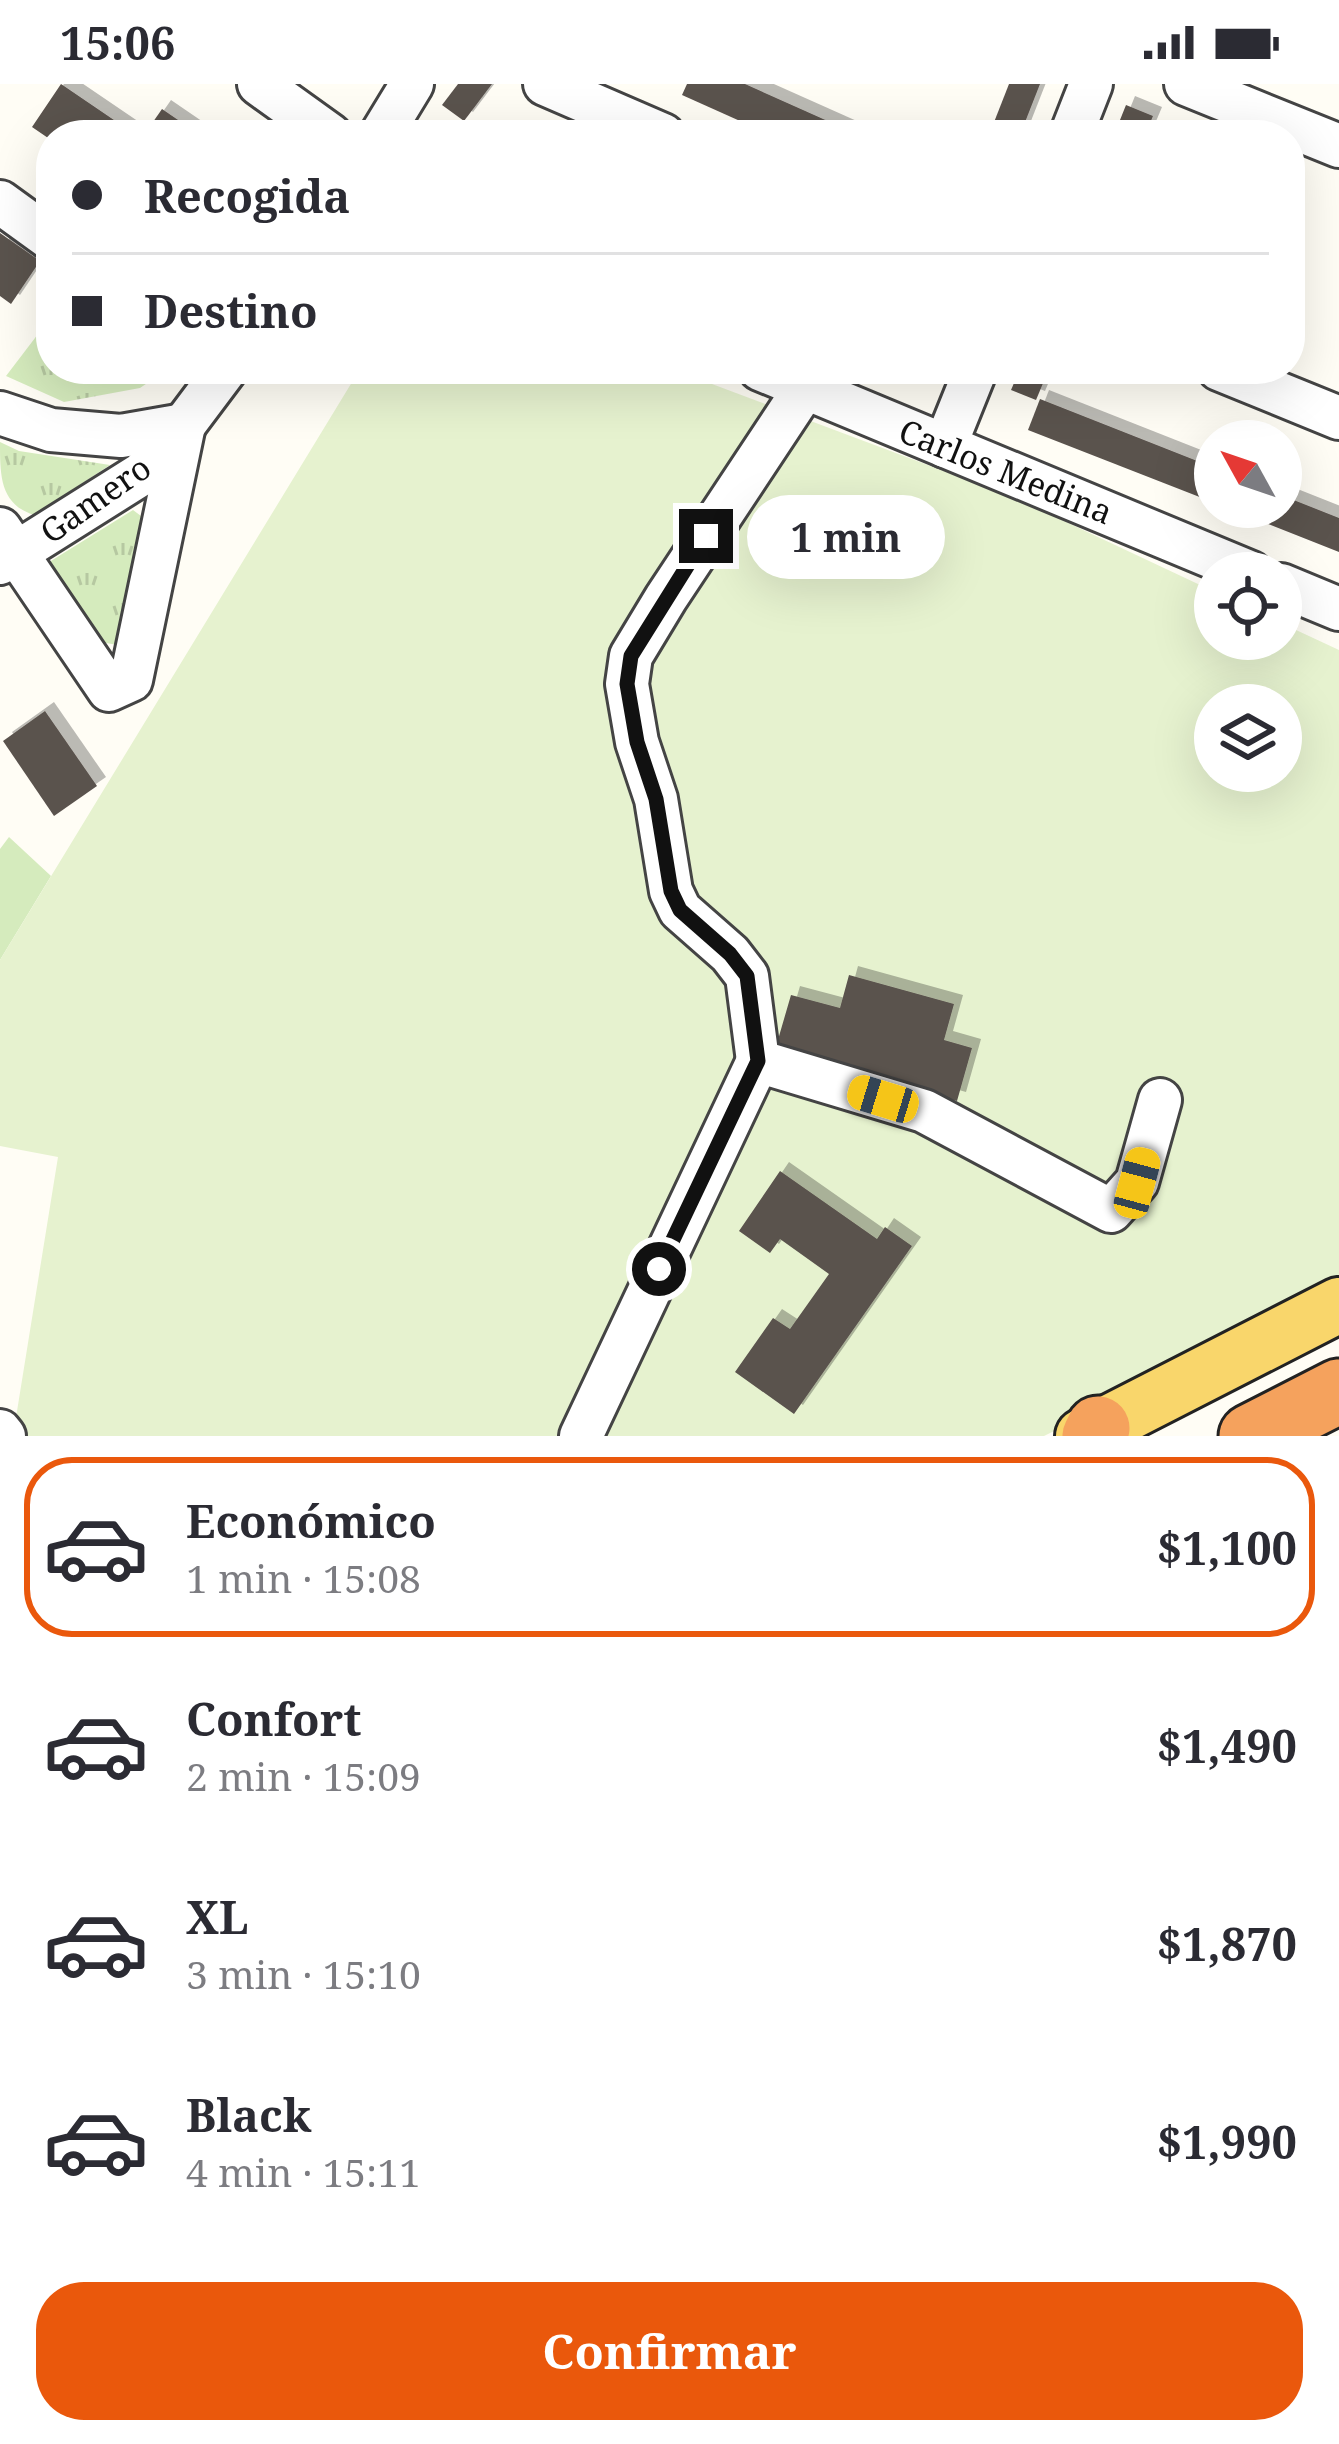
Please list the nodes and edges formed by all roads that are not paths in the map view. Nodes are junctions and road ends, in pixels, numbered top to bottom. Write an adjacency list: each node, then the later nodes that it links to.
1 (259, 84): 6 (street)
2 (412, 84): 7 (street)
3 (545, 84): 8 (street)
4 (1091, 84): 9 (street)
5 (1186, 84): 10 (street)
6 (309, 120)
7 (390, 120)
8 (628, 120)
9 (1077, 120)
10 (1275, 120)
11 (1305, 132): 12 (street)
12 (1339, 146)
13 (0, 202): 14 (street)
14 (36, 228)
15 (215, 384): 22 (street, Gamero)
16 (796, 384): 19 (street, Carlos Medina)
17 (970, 384): 23 (street)
18 (1256, 384): 21 (street)
19 (805, 388): 23 (street, Carlos Medina); 28 (street)
20 (0, 412): 22 (street)
21 (1339, 418)
22 (184, 425): 24 (street, Gamero); 24 (street)
23 (945, 446): 25 (street, Carlos Medina)
24 (5, 549)
25 (1200, 552)
26 (1302, 594): 27 (street)
27 (1339, 609)
28 (758, 1061): 29 (street); 33 (street)
29 (1160, 1100)
30 (1339, 1305): 32 (main road)
31 (1339, 1391): 34 (highway)
32 (1092, 1434)
33 (581, 1436)
34 (1251, 1436)

